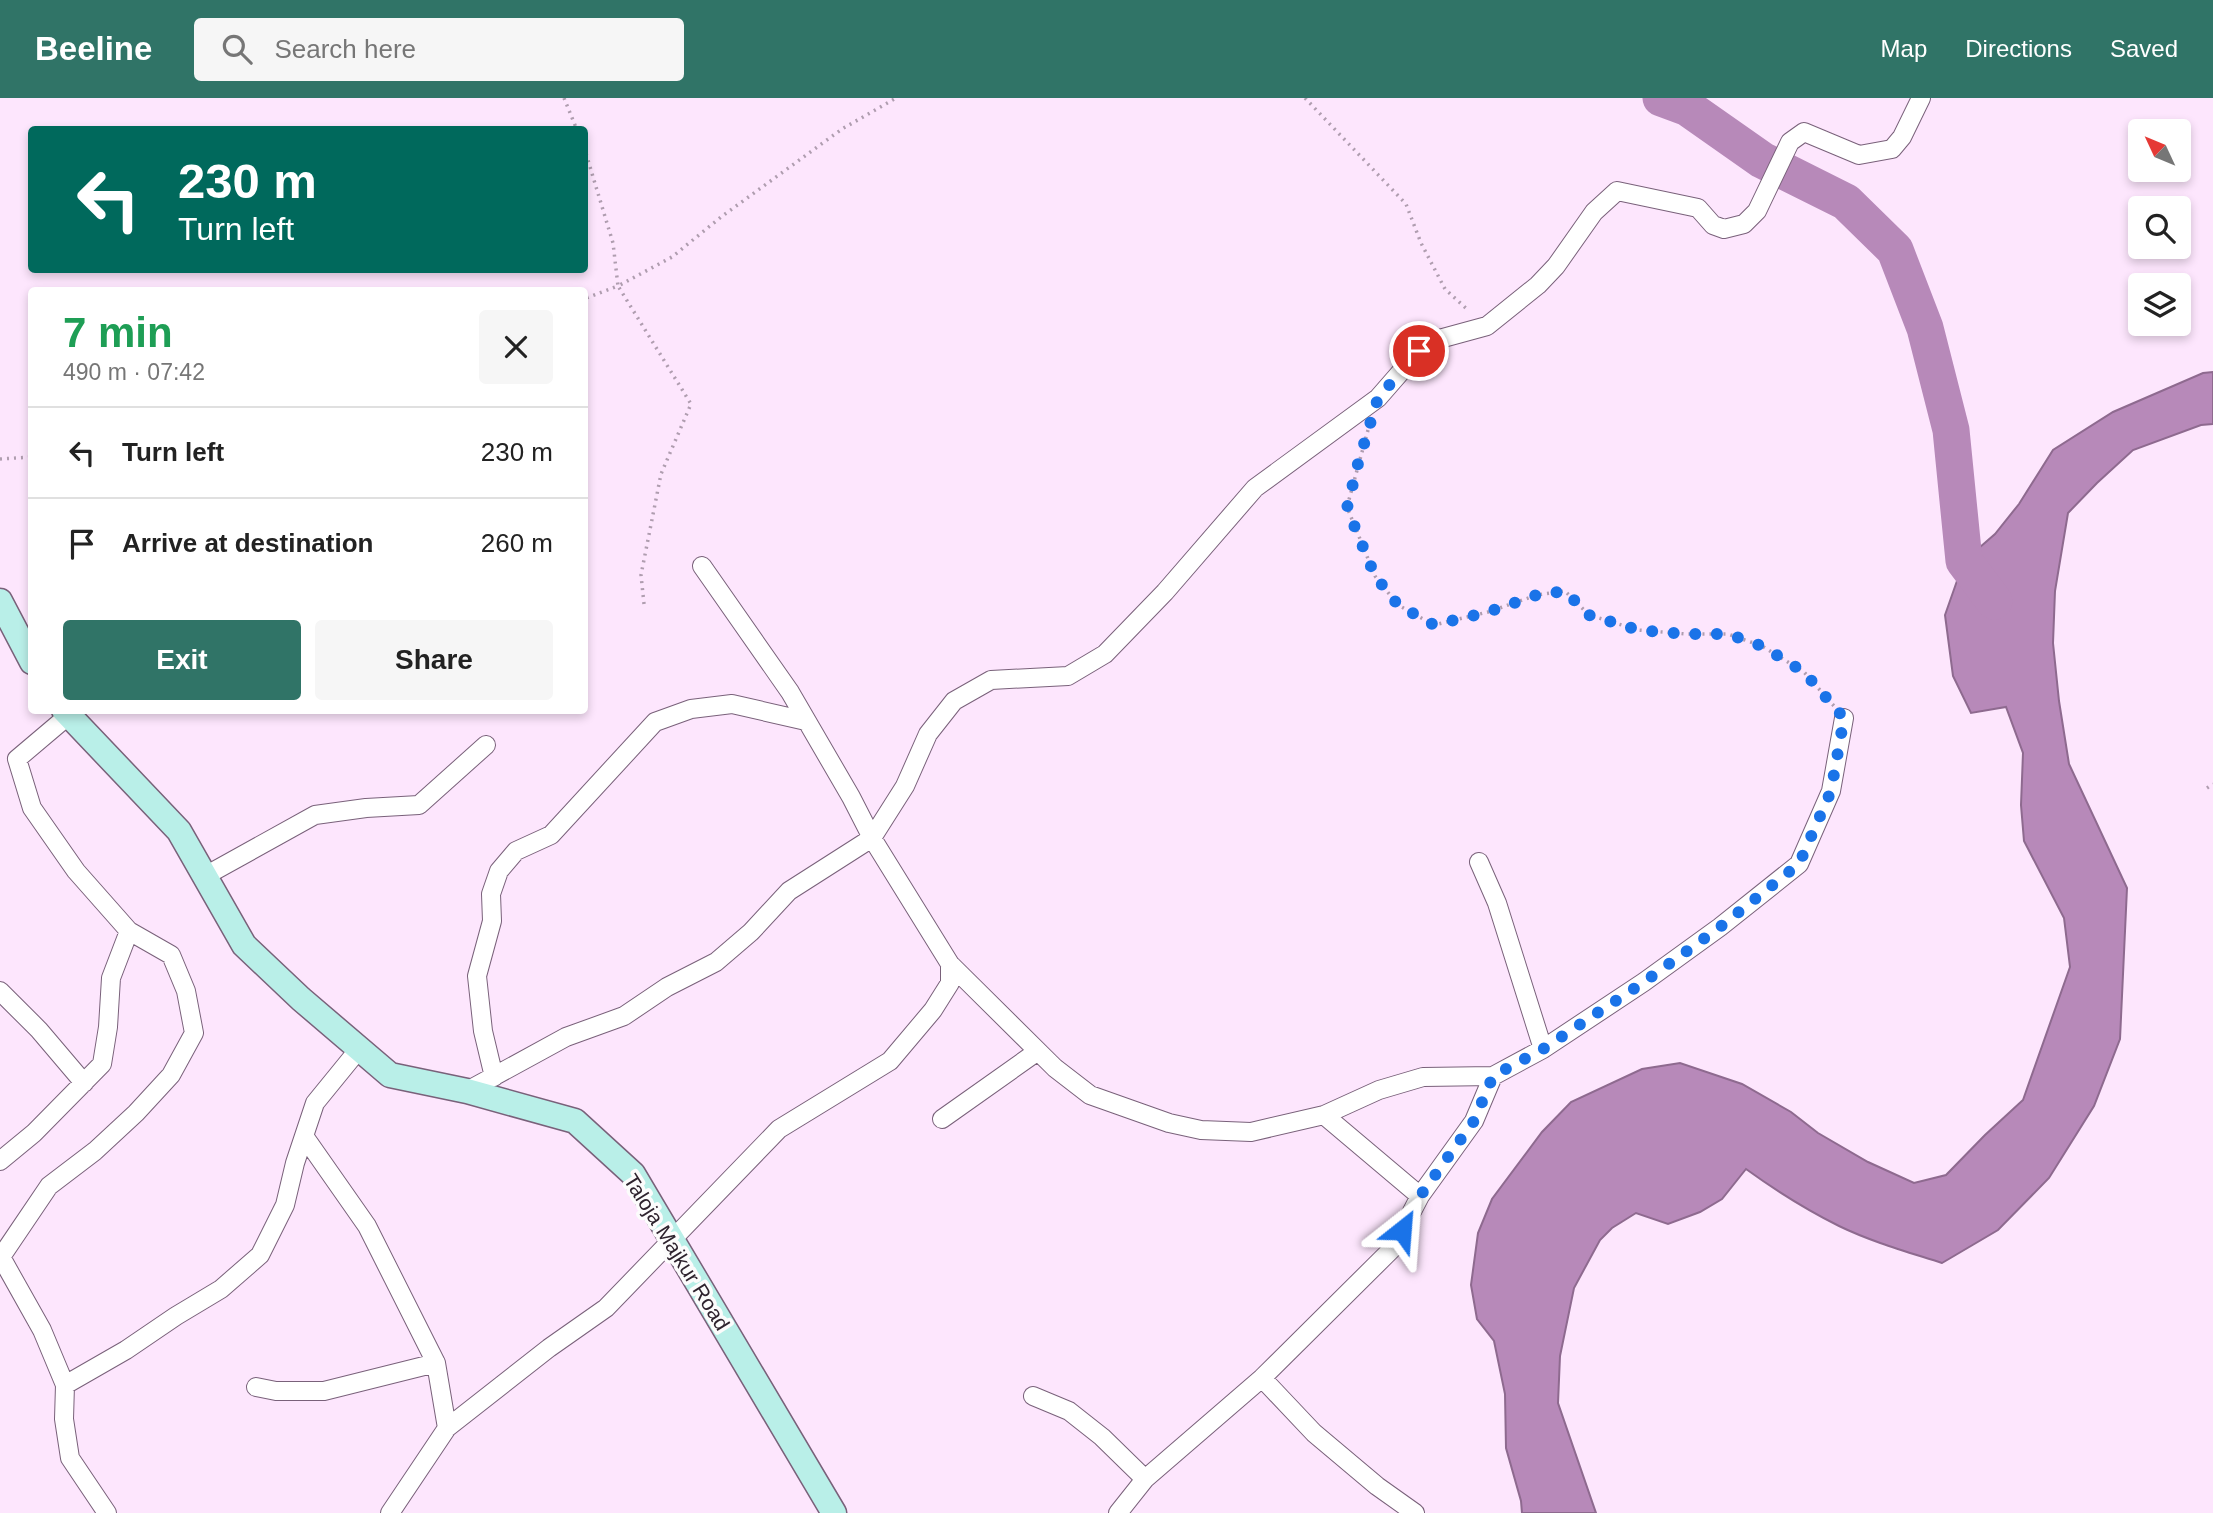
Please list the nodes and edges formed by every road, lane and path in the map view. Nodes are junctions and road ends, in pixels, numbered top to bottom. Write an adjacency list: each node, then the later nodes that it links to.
1 (564, 98): 5 (path)
2 (895, 98): 7 (path)
3 (1305, 98): 9 (path)
4 (1921, 98): 9 (street)
5 (575, 126)
6 (588, 160): 7 (path)
7 (618, 286): 8 (path); 15 (path)
8 (588, 297)
9 (1487, 326): 10 (street)
10 (1378, 398): 19 (path); 24 (street)
11 (28, 457): 12 (path)
12 (0, 459)
13 (702, 566): 20 (street)
14 (0, 601): 16 (street)
15 (644, 604)
16 (28, 654)
17 (66, 714): 27 (street)
18 (68, 714): 26 (street, Taloja Majkur Road)
19 (1844, 718): 31 (street)
20 (806, 721): 24 (street); 34 (street)
21 (486, 745): 26 (street)
22 (2213, 784): 23 (path)
23 (2207, 788)
24 (872, 838): 28 (street); 34 (street)
25 (1479, 862): 31 (street)
26 (205, 876): 30 (street, Taloja Majkur Road)
27 (129, 931): 35 (street); 45 (street)
28 (950, 964): 32 (street); 42 (street)
29 (0, 991): 35 (street)
30 (359, 1049): 36 (street, Taloja Majkur Road); 39 (street)
31 (1543, 1049): 33 (street)
32 (1038, 1051): 37 (street); 38 (street)
33 (1493, 1076): 37 (street); 41 (street)
34 (494, 1077): 36 (street)
35 (84, 1083): 40 (street)
36 (467, 1091): 42 (street, Taloja Majkur Road)
37 (1324, 1115): 41 (street)
38 (942, 1119)
39 (304, 1136): 43 (street); 45 (street)
40 (0, 1161)
41 (1420, 1196): 44 (street)
42 (672, 1239): 48 (street); 52 (street, Taloja Majkur Road)
43 (436, 1363): 46 (street); 48 (street)
44 (1262, 1378): 49 (street); 54 (street)
45 (65, 1385): 50 (street)
46 (256, 1387)
47 (1033, 1396): 49 (street)
48 (447, 1428): 51 (street)
49 (1144, 1479): 53 (street)
50 (107, 1513)
51 (390, 1513)
52 (834, 1513)
53 (1118, 1513)
54 (1415, 1513)

